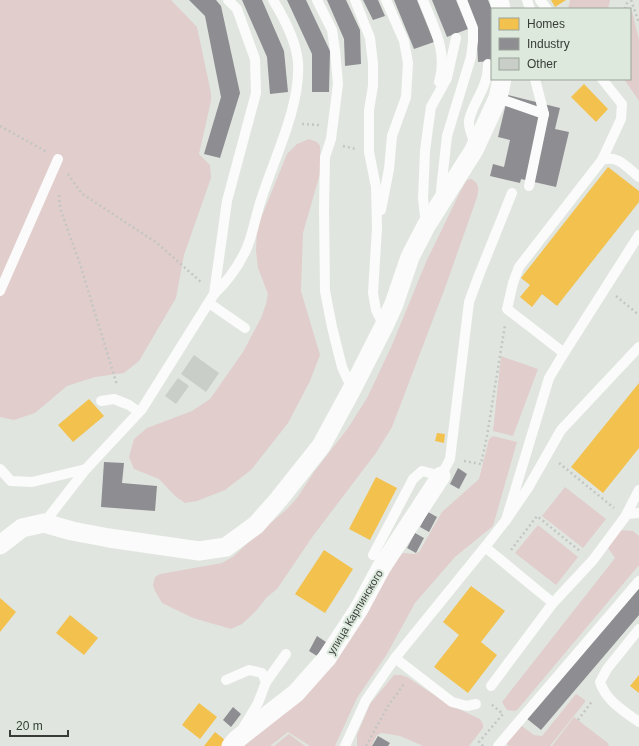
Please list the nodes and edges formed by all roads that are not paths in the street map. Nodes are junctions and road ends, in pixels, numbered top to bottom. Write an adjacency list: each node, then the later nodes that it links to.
1 (228, 0): 29 (lane)
2 (273, 0): 29 (lane)
3 (317, 0): 34 (lane)
4 (355, 0): 26 (lane)
5 (386, 0): 26 (lane)
6 (423, 0): 16 (lane)
7 (462, 0): 24 (lane)
8 (540, 0): 9 (lane)
9 (546, 8)
10 (456, 38): 16 (lane)
11 (488, 64): 18 (lane)
12 (502, 80): 15 (street)
13 (535, 80): 17 (lane)
14 (603, 80): 20 (lane)
15 (498, 98): 17 (lane); 18 (street)
16 (431, 107): 25 (lane)
17 (544, 114): 22 (lane)
18 (474, 150): 24 (street)
19 (58, 159): 28 (lane)
20 (602, 160): 21 (lane); 33 (lane)
21 (639, 177)
22 (529, 186)
23 (512, 193): 39 (lane)
24 (444, 196): 25 (street)
25 (426, 226): 30 (street)
26 (377, 228): 30 (lane)
27 (639, 235): 33 (lane)
28 (0, 291)
29 (212, 298): 31 (lane); 36 (lane)
30 (384, 326): 34 (street)
31 (245, 328)
32 (639, 347): 43 (lane)
33 (564, 353): 43 (lane)
34 (352, 389): 44 (street)
35 (101, 401): 36 (lane)
36 (139, 412): 38 (lane)
37 (0, 469): 38 (lane)
38 (86, 469): 44 (lane)
39 (441, 476): 47 (lane); 58 (street, улица Карпинского)
40 (639, 490): 42 (lane)
41 (639, 513): 42 (lane)
42 (626, 516): 49 (lane)
43 (506, 520): 46 (lane)
44 (44, 523): 45 (street)
45 (0, 545)
46 (485, 547): 49 (lane); 52 (lane)
47 (373, 555)
48 (639, 581): 60 (lane)
49 (553, 603): 55 (lane)
50 (639, 629): 57 (lane)
51 (286, 654): 54 (lane)
52 (395, 658): 56 (lane); 59 (lane)
53 (226, 680): 54 (lane)
54 (266, 682): 58 (lane)
55 (491, 686)
56 (476, 704)
57 (639, 722)
58 (234, 743)
59 (345, 746)
60 (498, 746)

